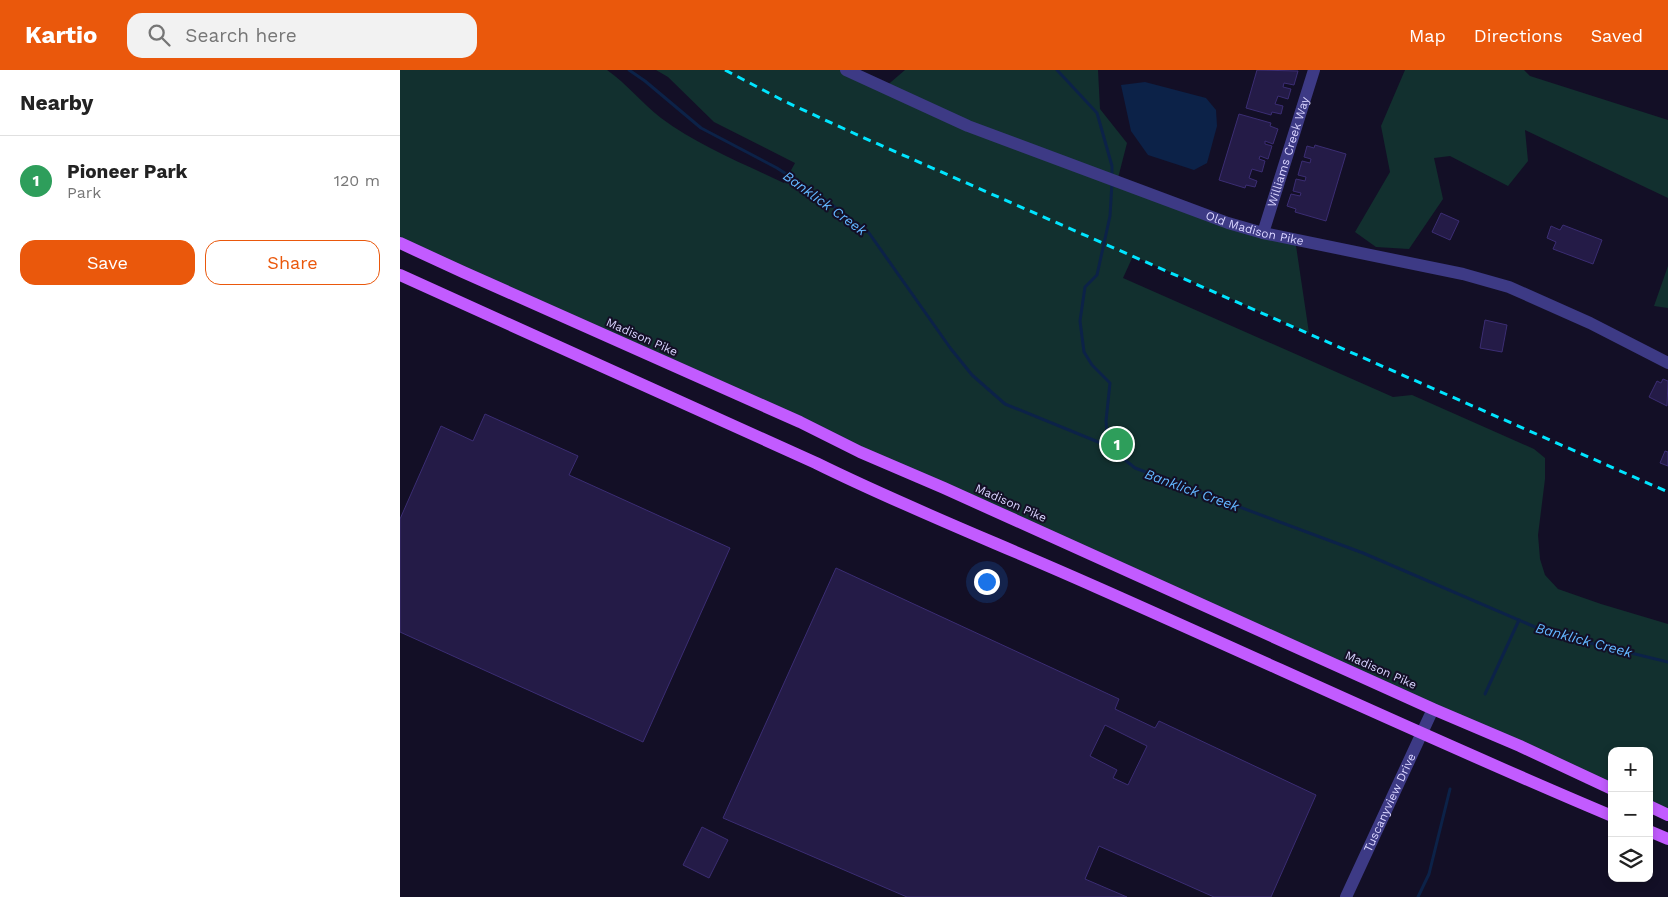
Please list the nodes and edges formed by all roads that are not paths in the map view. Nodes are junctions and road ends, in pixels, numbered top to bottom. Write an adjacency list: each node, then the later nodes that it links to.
1 (846, 70): 3 (street, Old Madison Pike)
2 (1314, 70): 3 (street, Williams Creek Way)
3 (1263, 232): 6 (street, Old Madison Pike)
4 (400, 243): 7 (main road, Madison Pike)
5 (400, 275): 8 (main road)
6 (1668, 363)
7 (1433, 709): 8 (street, Tuscanyview Drive); 9 (main road, Madison Pike)
8 (1421, 733): 11 (main road); 15 (street, Tuscanyview Drive)
9 (1608, 787)
10 (1653, 808): 12 (main road)
11 (1608, 814)
12 (1668, 815)
13 (1653, 833): 14 (main road)
14 (1668, 839)
15 (1346, 897)

